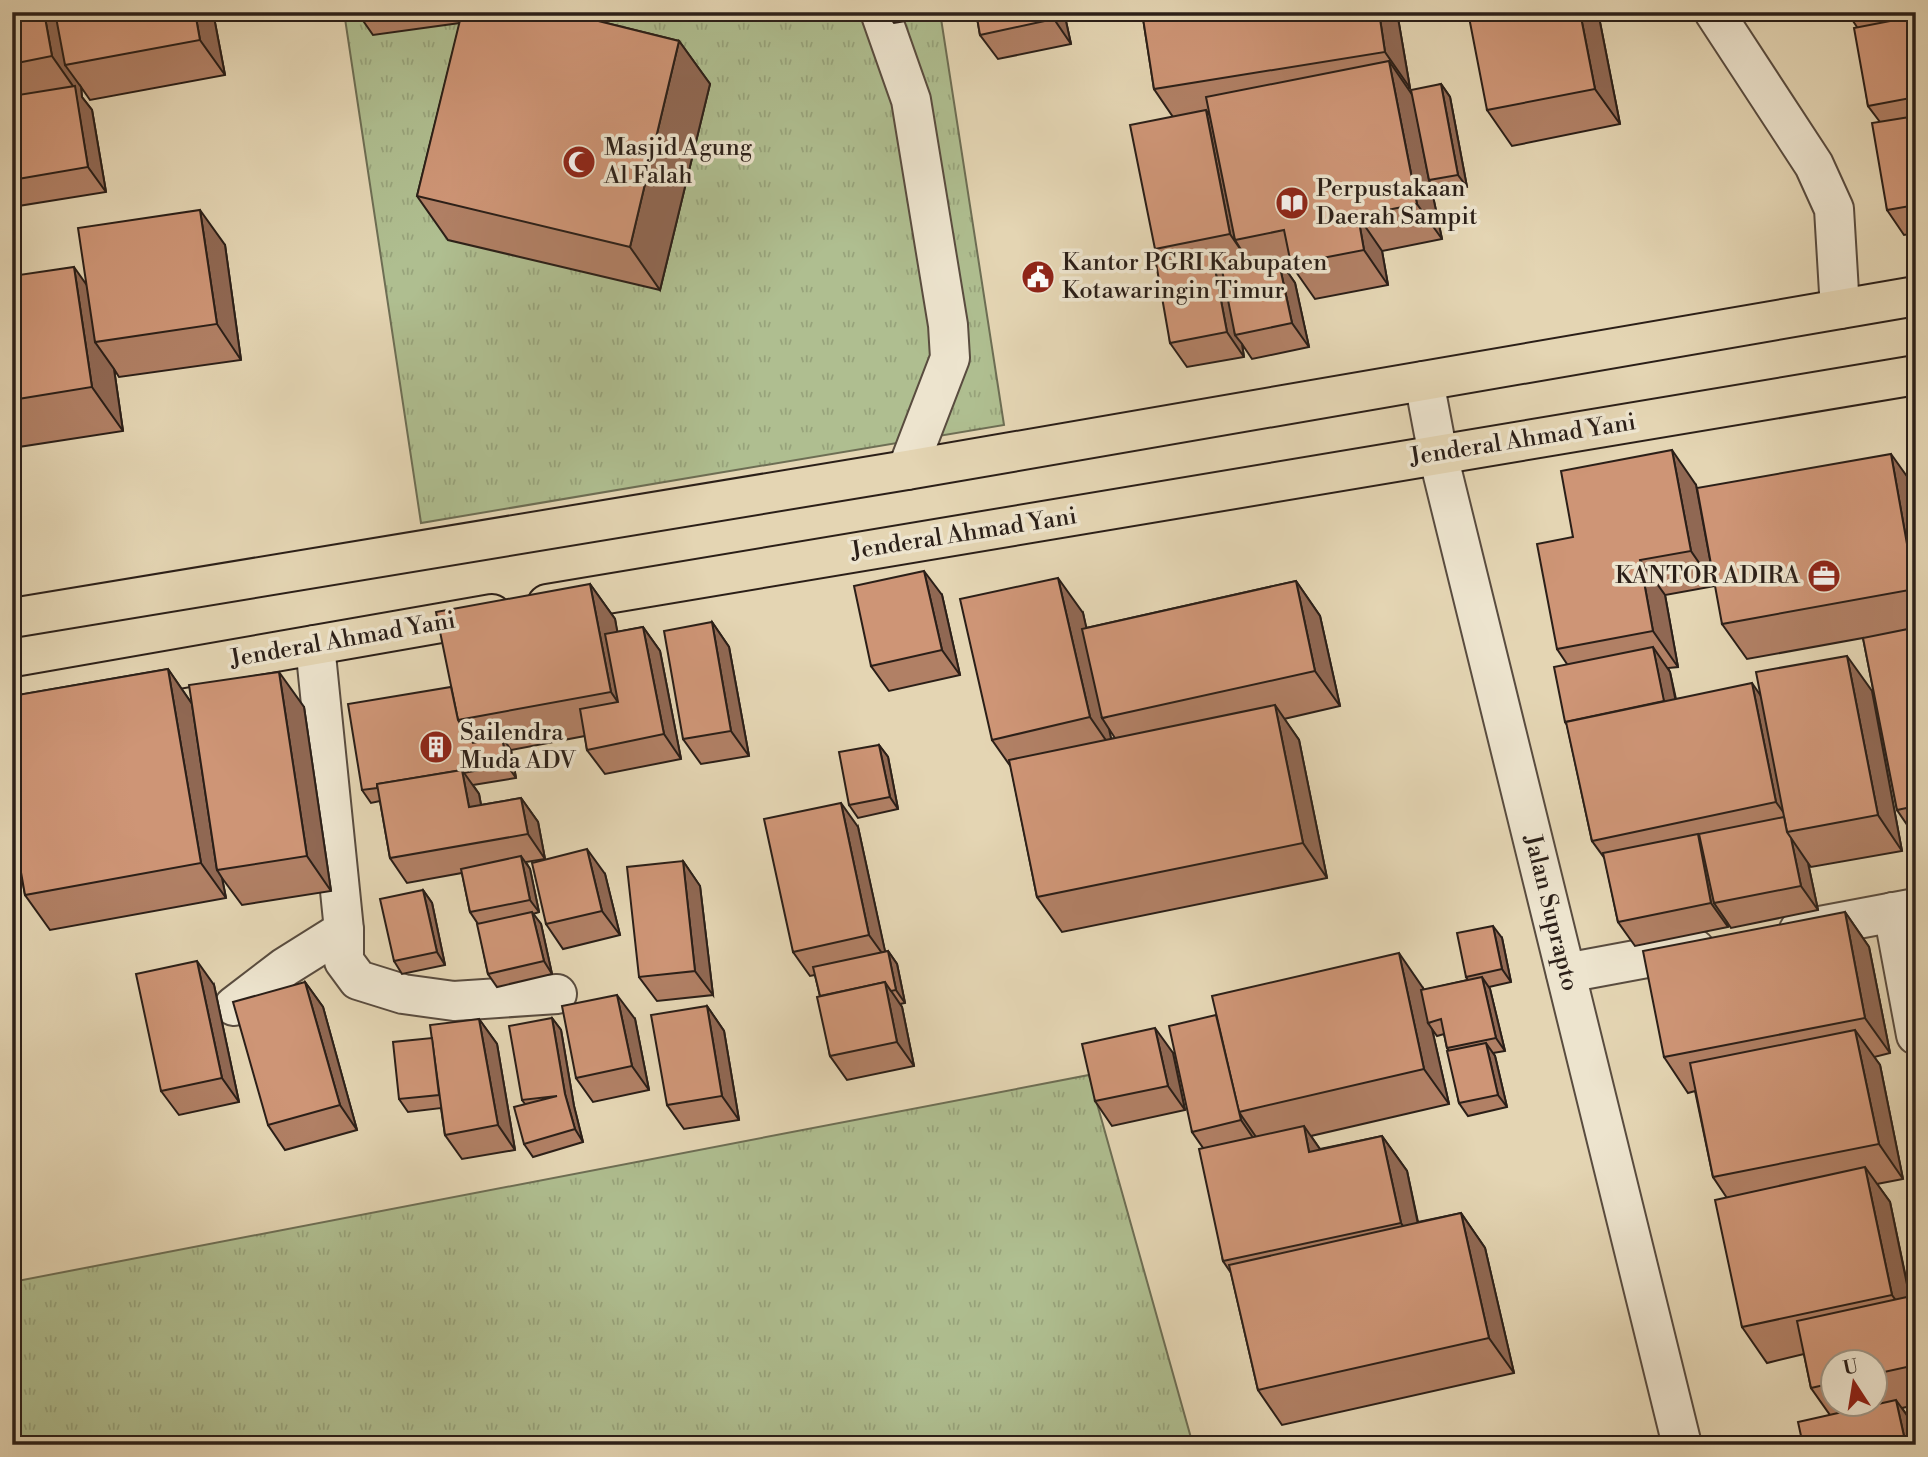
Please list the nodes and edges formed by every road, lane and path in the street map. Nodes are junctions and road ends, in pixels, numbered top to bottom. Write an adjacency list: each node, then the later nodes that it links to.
1 (880, 12): 8 (street)
2 (1714, 12): 4 (street)
3 (1916, 296): 4 (highway)
4 (1840, 309): 6 (highway)
5 (1916, 375): 7 (highway, Jenderal Ahmad Yani)
6 (1424, 381): 7 (street, Jalan Suprapto); 8 (highway)
7 (1438, 455): 10 (highway, Jenderal Ahmad Yani); 16 (street, Jalan Suprapto)
8 (907, 470): 9 (highway)
9 (12, 618)
10 (315, 645): 11 (highway, Jenderal Ahmad Yani); 13 (street)
11 (12, 698)
12 (1905, 910): 14 (street); 19 (street)
13 (344, 930): 17 (street); 18 (street)
14 (1771, 935)
15 (1730, 943): 16 (street)
16 (1566, 973): 20 (street, Jalan Suprapto)
17 (557, 994)
18 (234, 1006)
19 (1916, 1035)
20 (1682, 1445)

